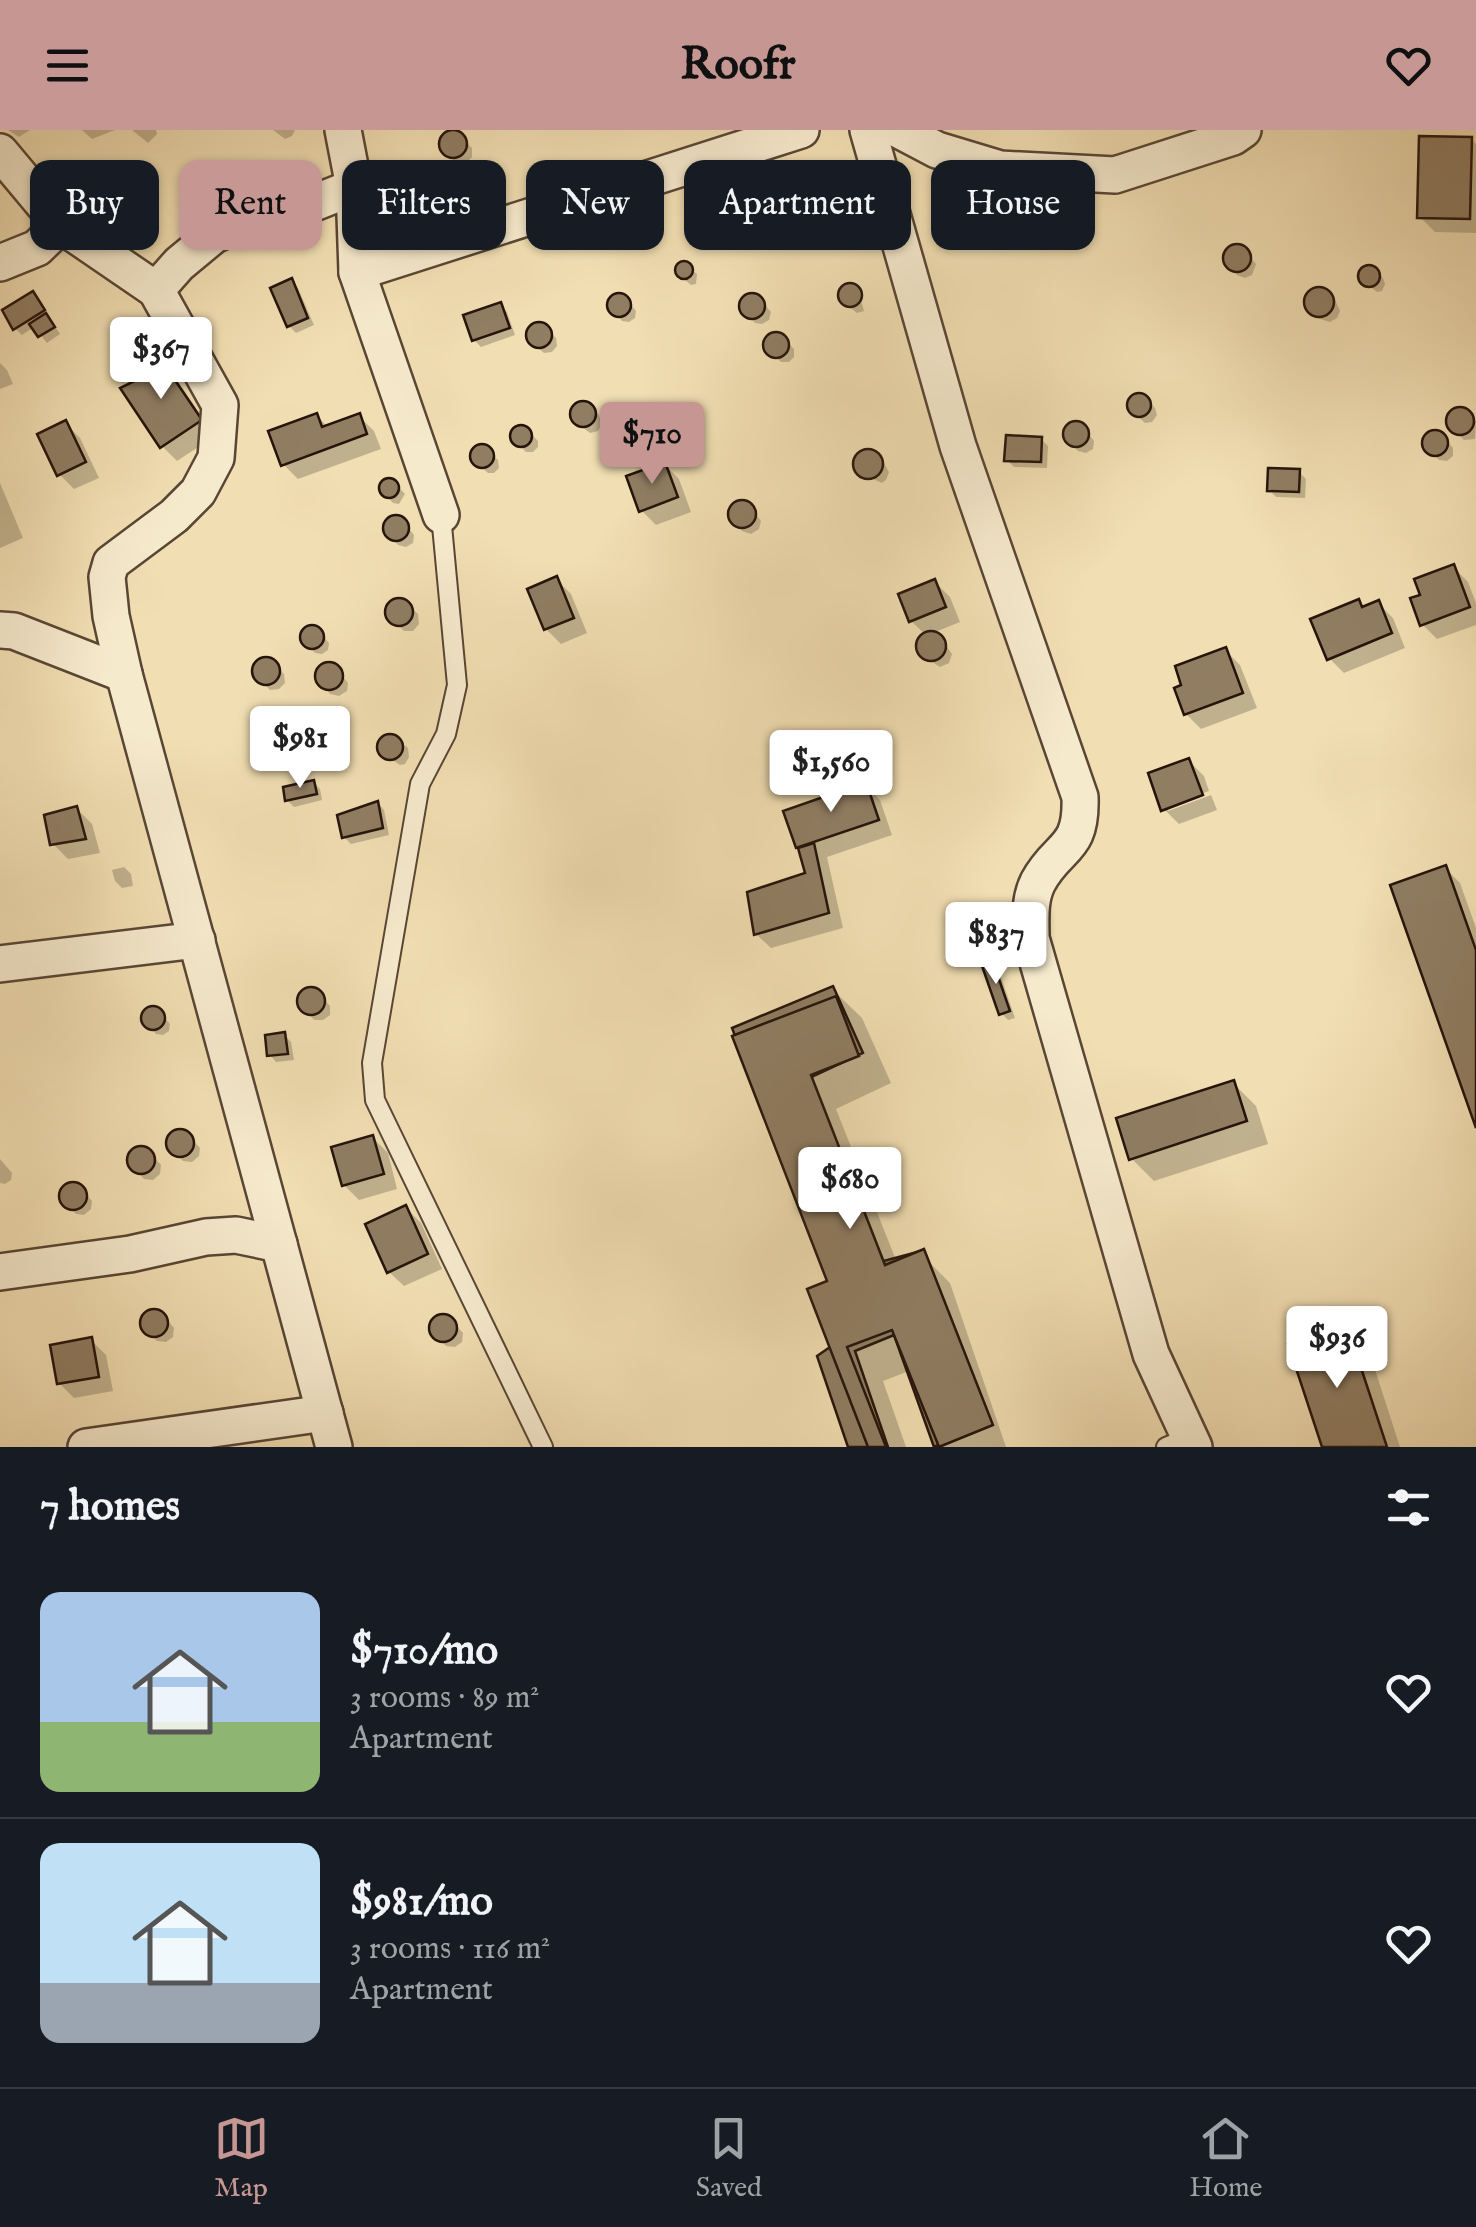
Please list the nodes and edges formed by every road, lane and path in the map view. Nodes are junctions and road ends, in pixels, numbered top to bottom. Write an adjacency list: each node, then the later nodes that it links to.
1 (343, 130): 7 (street)
2 (800, 130): 14 (street)
3 (868, 130): 24 (street)
4 (899, 130): 5 (street)
5 (1243, 130)
6 (0, 152): 8 (street)
7 (349, 160)
8 (30, 188)
9 (342, 192): 15 (street)
10 (32, 250): 13 (street)
11 (98, 250): 15 (street)
12 (355, 250): 14 (street)
13 (0, 263)
14 (356, 272): 16 (street)
15 (156, 290): 18 (street)
16 (440, 515): 27 (lane)
17 (0, 630): 18 (street)
18 (124, 674): 19 (street)
19 (196, 940): 20 (street); 21 (street)
20 (0, 964)
21 (279, 1244): 22 (street); 23 (street)
22 (0, 1272)
23 (325, 1413): 25 (street); 26 (street)
24 (1183, 1444)
25 (86, 1447)
26 (334, 1447)
27 (544, 1447)

